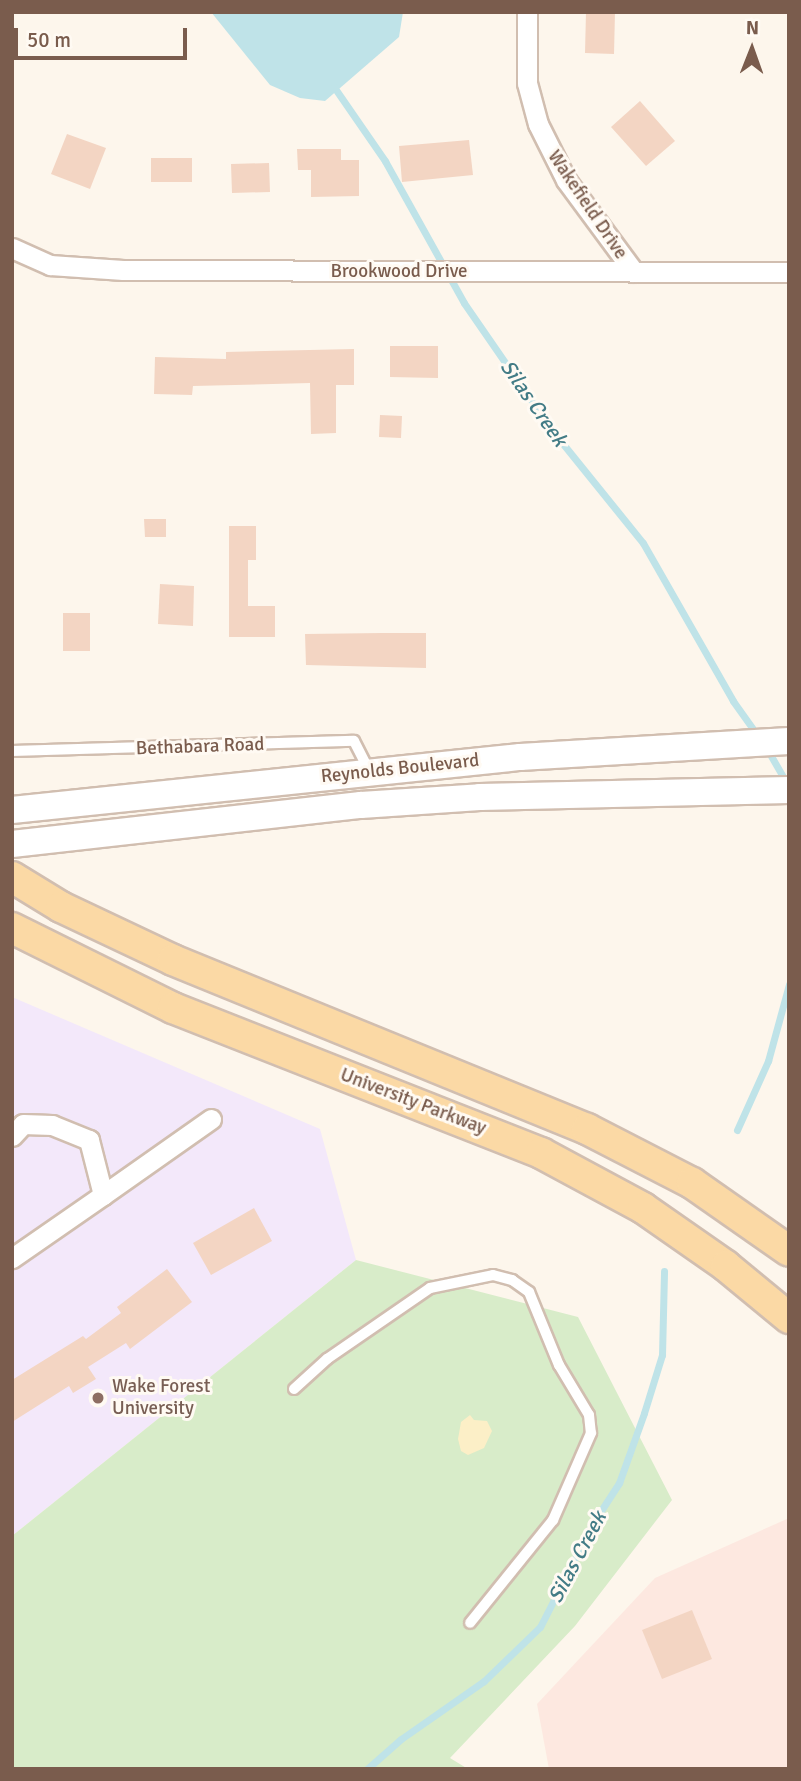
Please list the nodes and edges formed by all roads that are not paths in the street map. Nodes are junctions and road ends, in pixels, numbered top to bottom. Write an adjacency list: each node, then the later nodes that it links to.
1 (527, 12): 3 (street, Wakefield Drive)
2 (12, 248): 3 (street, Brookwood Drive)
3 (634, 272): 4 (street, Brookwood Drive)
4 (789, 272)
5 (789, 741): 7 (main road, Reynolds Boulevard)
6 (12, 751): 7 (lane, Bethabara Road)
7 (370, 772): 9 (main road, Reynolds Boulevard)
8 (789, 790): 10 (main road, Reynolds Boulevard)
9 (12, 810)
10 (12, 844)
11 (12, 877): 16 (main road, University Parkway)
12 (12, 928): 18 (main road, University Parkway)
13 (211, 1119): 15 (street)
14 (12, 1136): 15 (street)
15 (103, 1195): 17 (street)
16 (789, 1251)
17 (12, 1258)
18 (789, 1318)
19 (294, 1389): 20 (lane)
20 (470, 1623)

